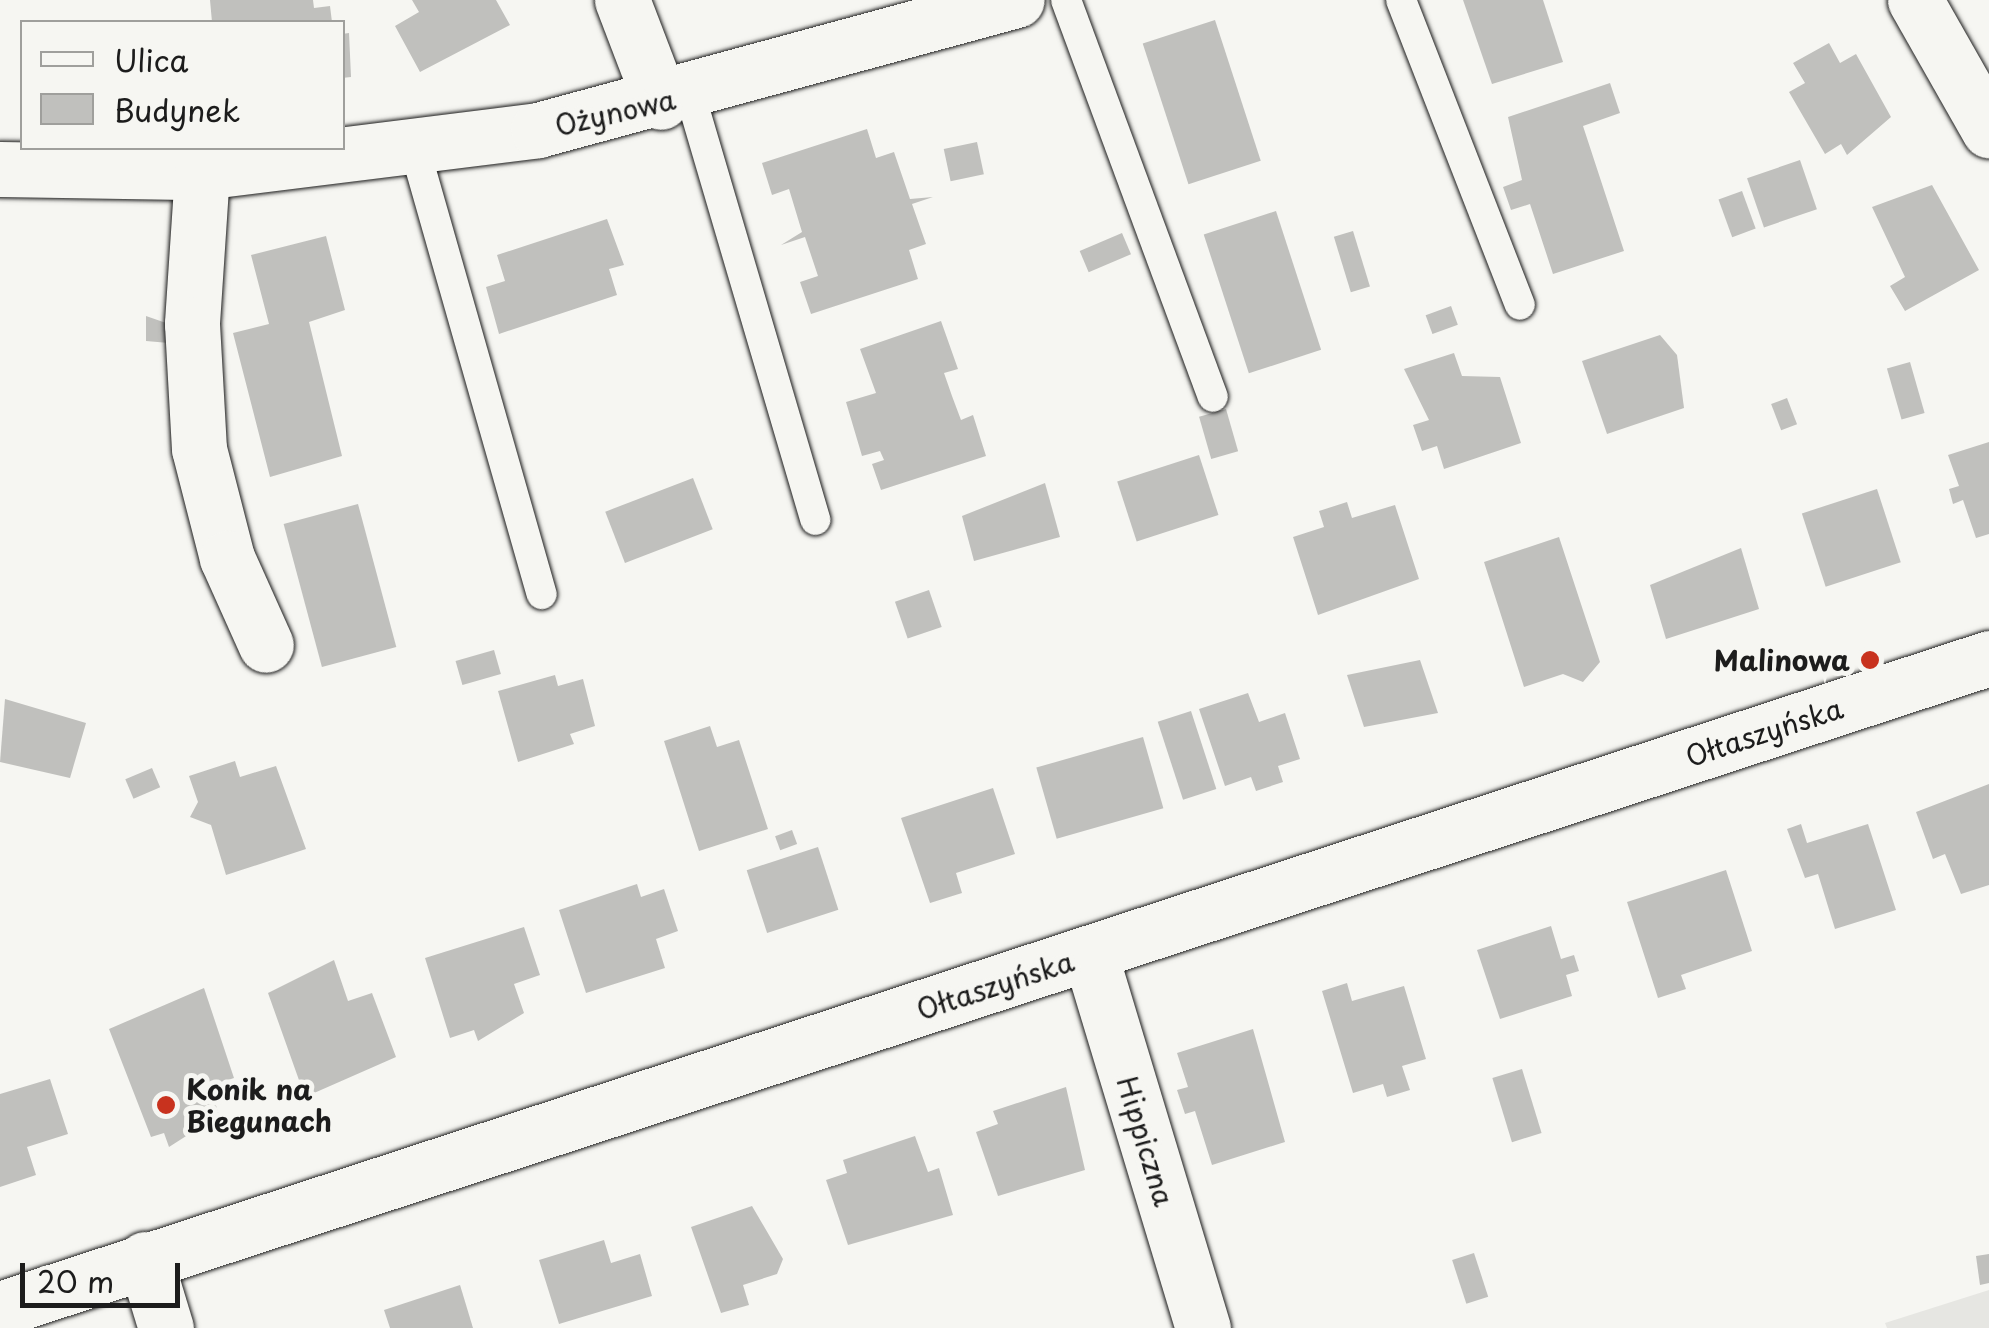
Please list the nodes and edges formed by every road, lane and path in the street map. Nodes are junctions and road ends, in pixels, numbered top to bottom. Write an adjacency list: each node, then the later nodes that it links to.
1 (622, 0): 6 (street)
2 (1017, 0): 6 (street, Ożynowa)
3 (1066, 0): 12 (lane)
4 (1402, 0): 11 (lane)
5 (1914, 0): 7 (street)
6 (676, 98): 8 (street, Ożynowa); 13 (lane)
7 (1989, 130)
8 (414, 146): 10 (street, Ożynowa); 14 (lane)
9 (0, 169): 10 (street, Ożynowa)
10 (202, 172): 15 (street)
11 (1520, 305)
12 (1213, 397)
13 (815, 520)
14 (542, 594)
15 (266, 645)
16 (1989, 658): 17 (street, Ołtaszyńska)
17 (1090, 954): 18 (street, Ołtaszyńska); 21 (street, Hippiczna)
18 (145, 1259): 19 (street, Ołtaszyńska); 20 (street)
19 (0, 1309)
20 (166, 1328)
21 (1203, 1328)

